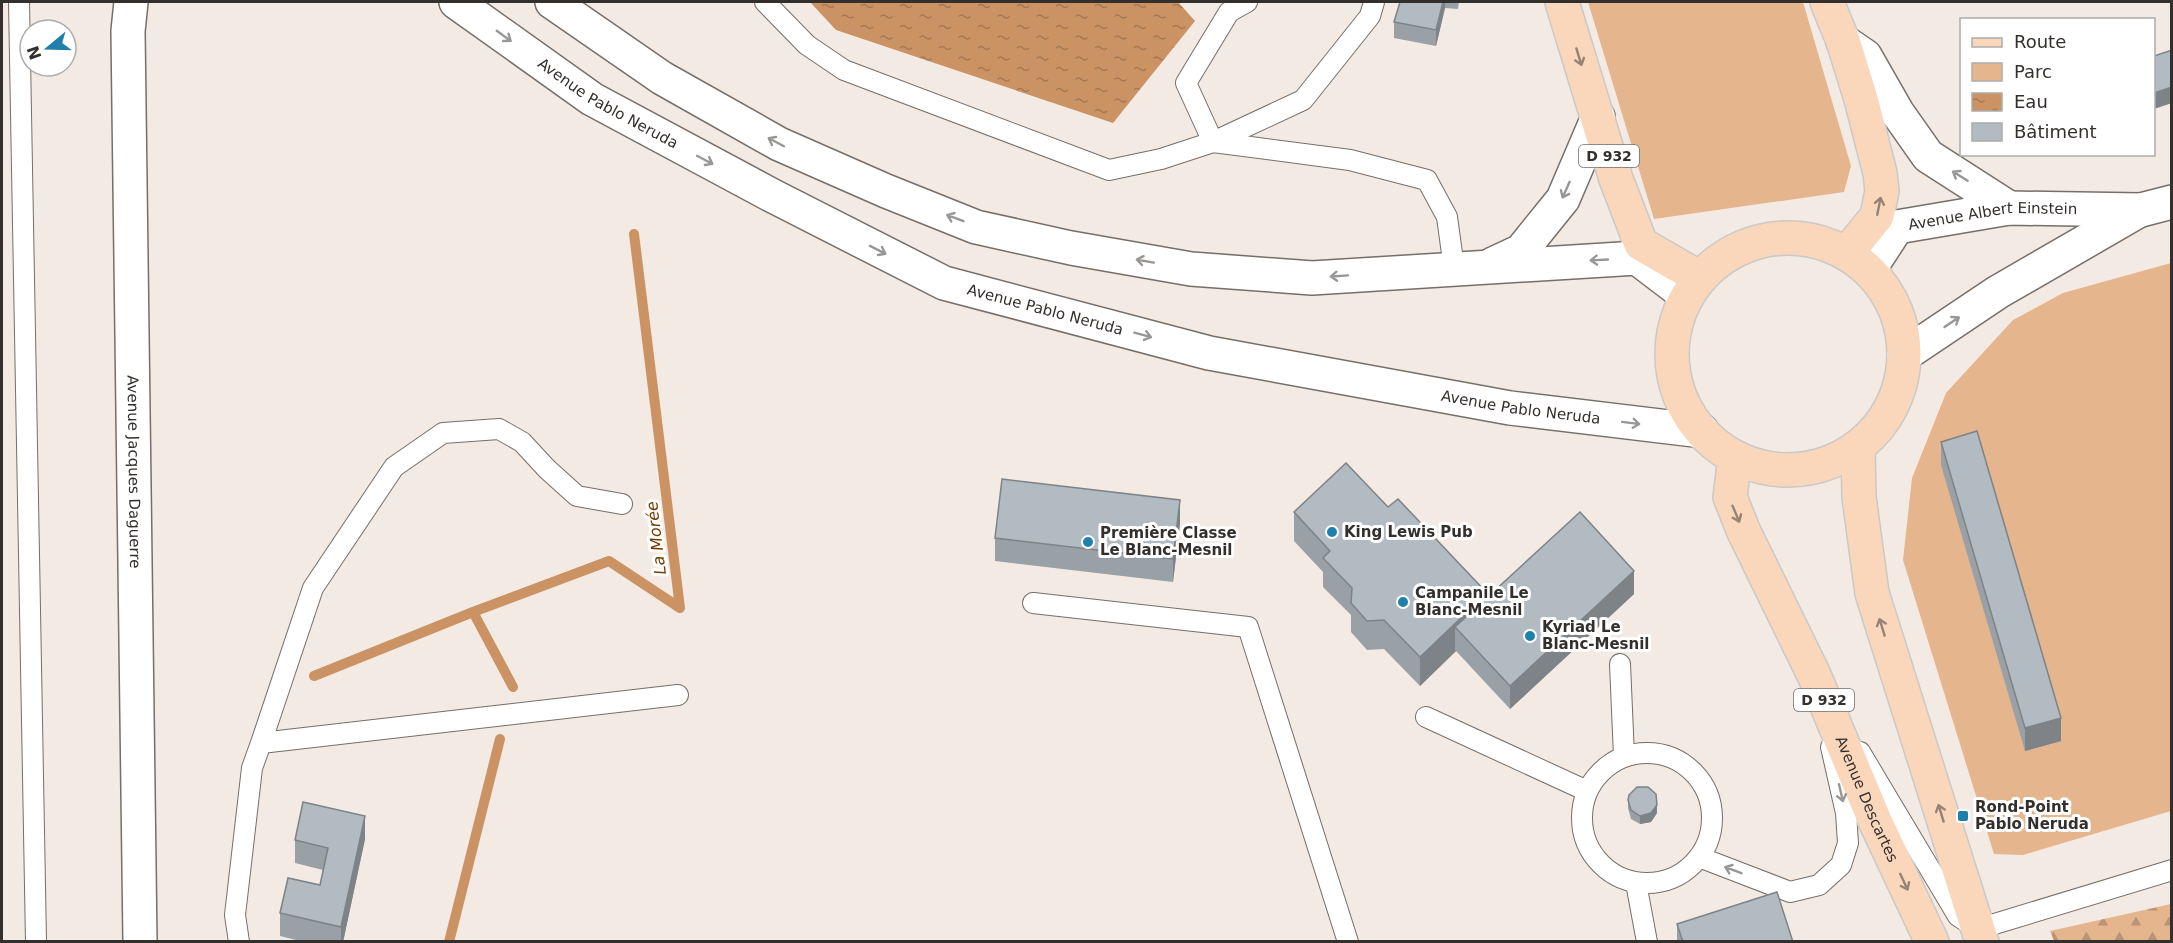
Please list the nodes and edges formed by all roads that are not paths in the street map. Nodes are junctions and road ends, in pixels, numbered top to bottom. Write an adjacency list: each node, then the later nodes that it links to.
1 (19, 2): 36 (lane)
2 (131, 2): 37 (main road, Avenue Jacques Daguerre)
3 (456, 2): 20 (main road, Avenue Pablo Neruda, one-way to 20)
4 (552, 2): 17 (main road, one-way to 4)
5 (765, 2): 12 (lane)
6 (1247, 2): 12 (lane)
7 (1374, 2): 12 (lane)
8 (1562, 2): 11 (main road, D 932, one-way to 11)
9 (1827, 2): 10 (main road)
10 (1843, 41): 14 (main road, one-way to 10); 15 (main road, one-way to 10)
11 (1598, 117): 16 (main road, one-way to 16); 18 (main road, D 932)
12 (1213, 142): 17 (lane)
13 (2156, 206): 14 (main road, Avenue Albert Einstein); 19 (main road, Avenue Albert Einstein, one-way to 13)
14 (2009, 208): 15 (main road, Avenue Albert Einstein)
15 (1858, 262): 18 (main road); 19 (main road)
16 (1489, 266): 17 (main road); 18 (main road, one-way to 16)
17 (1454, 268)
18 (1694, 287): 20 (main road)
19 (1904, 355): 21 (main road)
20 (1702, 431): 22 (main road)
21 (1857, 447): 22 (main road); 35 (main road, one-way to 21)
22 (1735, 457): 26 (main road, Avenue Descartes / D 932, one-way to 26)
23 (622, 504): 29 (lane)
24 (1033, 603): 39 (lane)
25 (1620, 664): 30 (lane)
26 (1814, 675): 32 (lane, one-way to 32); 35 (lane); 41 (main road, Avenue Descartes / D 932, one-way to 41)
27 (678, 695): 29 (lane)
28 (1426, 717): 31 (lane)
29 (261, 743): 38 (lane)
30 (1624, 756): 31 (lane); 32 (lane)
31 (1587, 791): 34 (lane)
32 (1699, 857): 34 (lane)
33 (2172, 870): 35 (lane)
34 (1636, 883): 40 (lane)
35 (1980, 935)
36 (36, 942)
37 (140, 942)
38 (239, 942)
39 (1348, 942)
40 (1647, 942)
41 (1932, 942)

